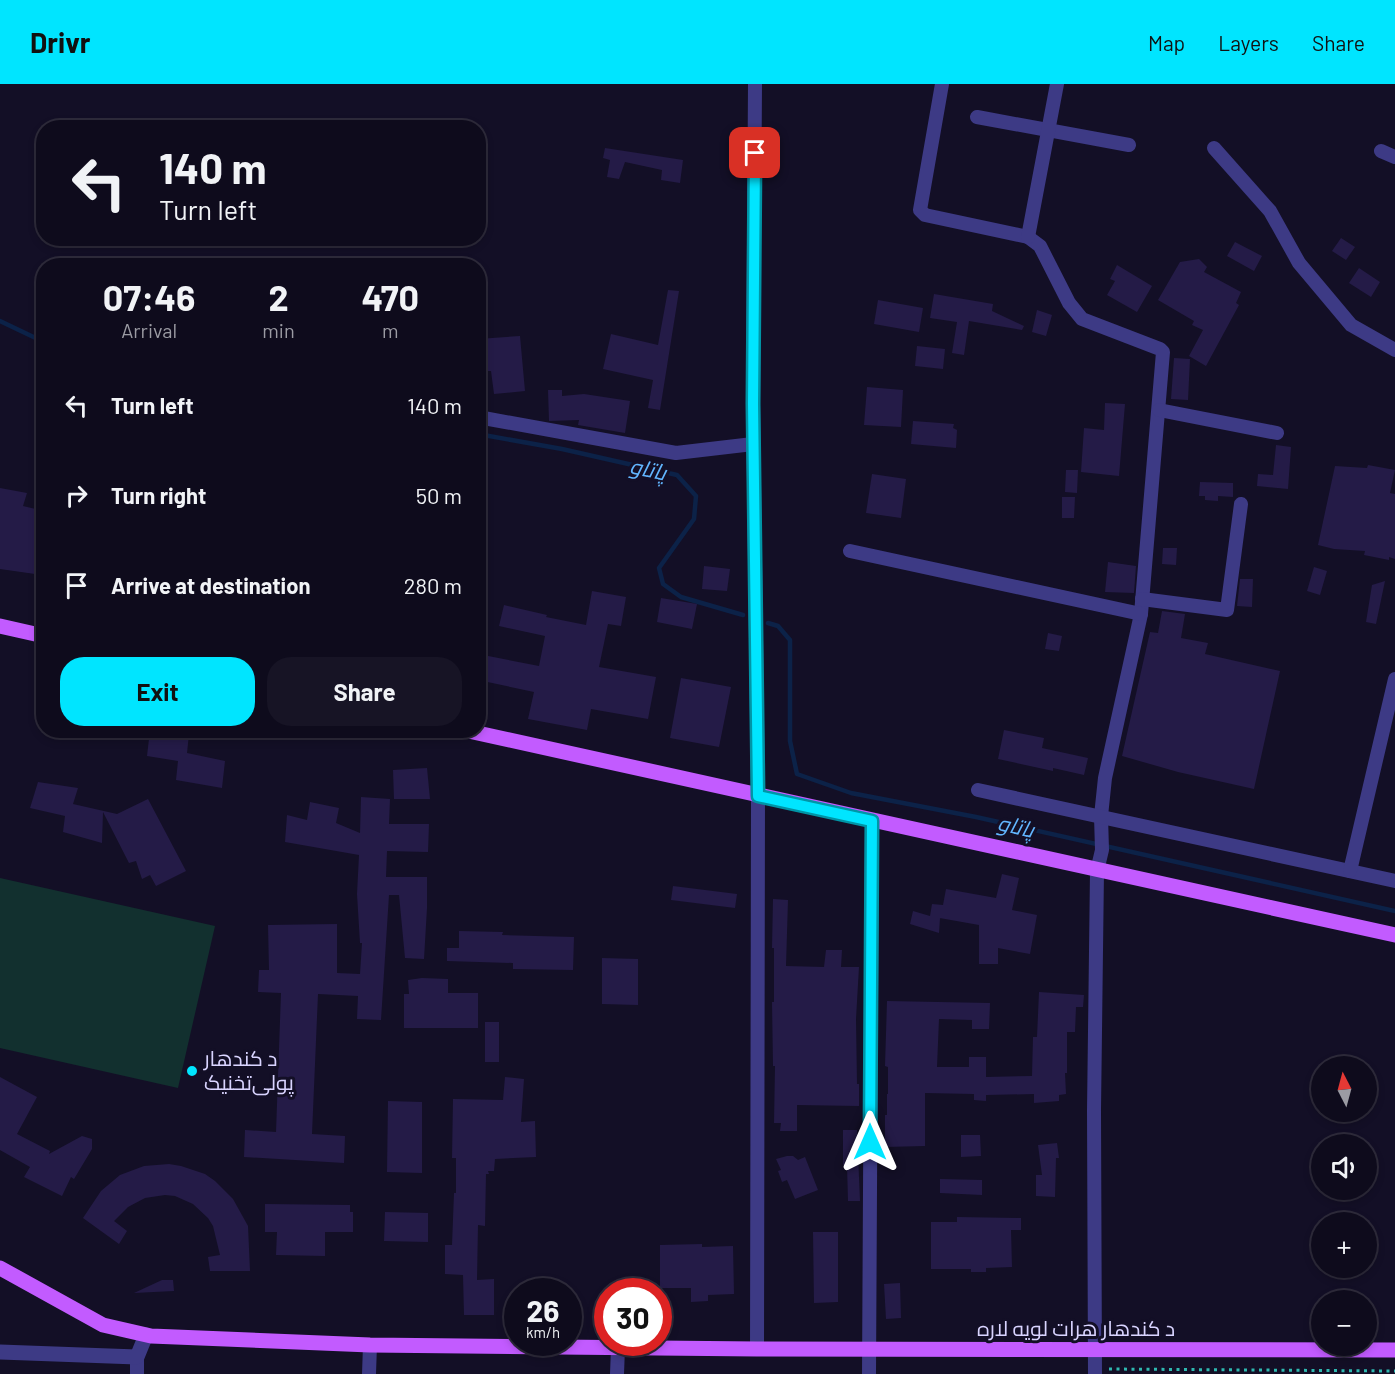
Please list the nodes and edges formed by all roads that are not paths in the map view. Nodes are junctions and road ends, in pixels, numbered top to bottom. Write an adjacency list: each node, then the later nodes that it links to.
1 (755, 84): 15 (street)
2 (942, 84): 10 (street)
3 (1057, 84): 5 (street)
4 (977, 117): 5 (street)
5 (1048, 130): 6 (street); 10 (street)
6 (1129, 145)
7 (1214, 148): 11 (street)
8 (1381, 151): 9 (street)
9 (1395, 157)
10 (1028, 237): 12 (street)
11 (1395, 350)
12 (1159, 410): 14 (street); 18 (street)
13 (486, 418): 15 (street)
14 (1277, 433)
15 (753, 444): 25 (street)
16 (1241, 504): 18 (street)
17 (850, 551): 19 (street)
18 (1142, 599): 19 (street)
19 (1141, 614): 26 (street)
20 (0, 626): 21 (main road)
21 (36, 634)
22 (1395, 679): 29 (street)
23 (486, 735): 25 (main road)
24 (978, 790): 26 (street)
25 (758, 796): 27 (main road); 37 (street)
26 (1101, 816): 28 (street); 29 (street)
27 (872, 821): 28 (main road); 38 (street)
28 (1097, 871): 31 (main road); 40 (street)
29 (1350, 871): 30 (street)
30 (1395, 881)
31 (1395, 935)
32 (0, 1268): 33 (main road, د کندهار هرات لویه لاره)
33 (146, 1335): 34 (main road, د کندهار هرات لویه لاره); 43 (street)
34 (370, 1345): 35 (main road, د کندهار هرات لویه لاره); 46 (street)
35 (594, 1348)
36 (672, 1348): 37 (main road, د کندهار هرات لویه لاره)
37 (757, 1349): 38 (main road, د کندهار هرات لویه لاره)
38 (869, 1349): 40 (main road, د کندهار هرات لویه لاره); 48 (street)
39 (1395, 1350): 40 (main road, د کندهار هرات لویه لاره)
40 (1095, 1351): 44 (street)
41 (0, 1352): 43 (street)
42 (618, 1356): 47 (street)
43 (137, 1357): 45 (street)
44 (1095, 1372)
45 (137, 1374)
46 (369, 1374)
47 (617, 1374)
48 (869, 1374)

